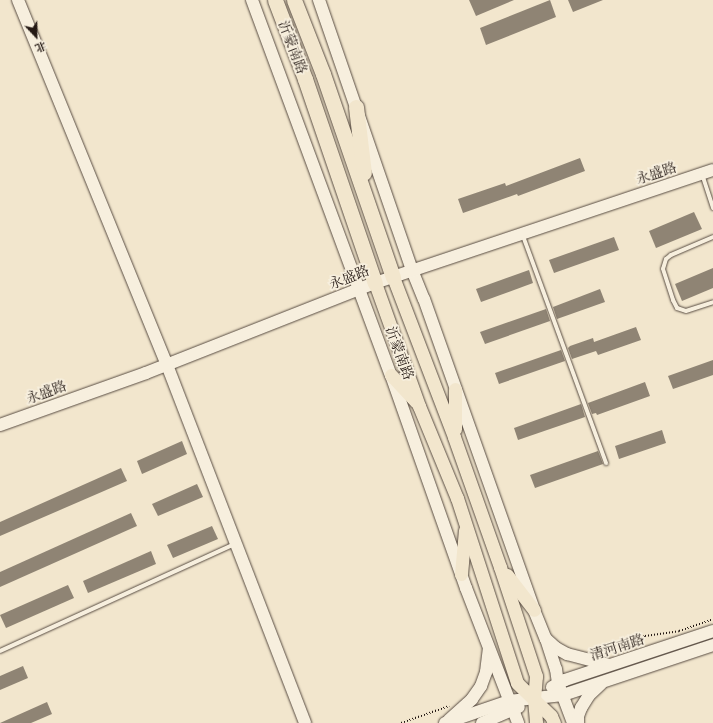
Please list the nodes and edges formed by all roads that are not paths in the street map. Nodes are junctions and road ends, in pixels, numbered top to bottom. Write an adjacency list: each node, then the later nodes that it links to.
1 (18, 0): 17 (street)
2 (252, 0): 15 (street)
3 (275, 0): 14 (highway, 沂蒙南路)
4 (294, 0): 8 (highway, 沂蒙南路)
5 (319, 0): 6 (street)
6 (356, 107): 8 (highway); 12 (street)
7 (708, 172): 9 (lane); 10 (street, 永盛路)
8 (367, 202): 13 (highway, 沂蒙南路)
9 (713, 208)
10 (522, 233): 12 (street, 永盛路); 23 (lane)
11 (713, 237): 16 (lane)
12 (412, 270): 13 (street, 永盛路); 19 (street)
13 (394, 277): 14 (street, 永盛路); 22 (main road, 沂蒙南路)
14 (375, 283): 15 (street, 永盛路); 20 (main road, 沂蒙南路)
15 (359, 290): 17 (street, 永盛路); 18 (street)
16 (713, 302)
17 (167, 365): 21 (street, 永盛路); 25 (street)
18 (391, 375): 20 (main road); 27 (street)
19 (455, 388): 22 (main road); 28 (street)
20 (419, 406): 24 (main road, 沂蒙南路)
21 (0, 425)
22 (454, 437): 26 (main road, 沂蒙南路)
23 (606, 463)
24 (465, 524): 27 (main road); 38 (main road, 沂蒙南路)
25 (237, 543): 33 (lane); 40 (street)
26 (500, 566): 28 (main road); 38 (main road, 沂蒙南路)
27 (461, 574): 32 (street)
28 (534, 610): 30 (street)
29 (713, 631): 34 (street, 清河南路)
30 (546, 640): 34 (street); 36 (street)
31 (713, 645): 35 (street, 清河南路)
32 (490, 647): 39 (street); 41 (street)
33 (0, 651)
34 (609, 666): 36 (street, 清河南路)
35 (604, 681): 37 (street, 清河南路); 47 (street)
36 (558, 683): 37 (street); 38 (street, 清河南路)
37 (563, 695): 38 (street, 清河南路); 46 (street)
38 (534, 699): 39 (street, 清河南路); 44 (main road, 沂蒙南路); 45 (main road, 沂蒙南路)
39 (511, 706): 41 (street, 清河南路); 42 (street, 清河南路); 43 (street)
40 (305, 723)
41 (445, 723)
42 (482, 723)
43 (518, 723)
44 (536, 723)
45 (554, 723)
46 (573, 723)
47 (578, 723)

